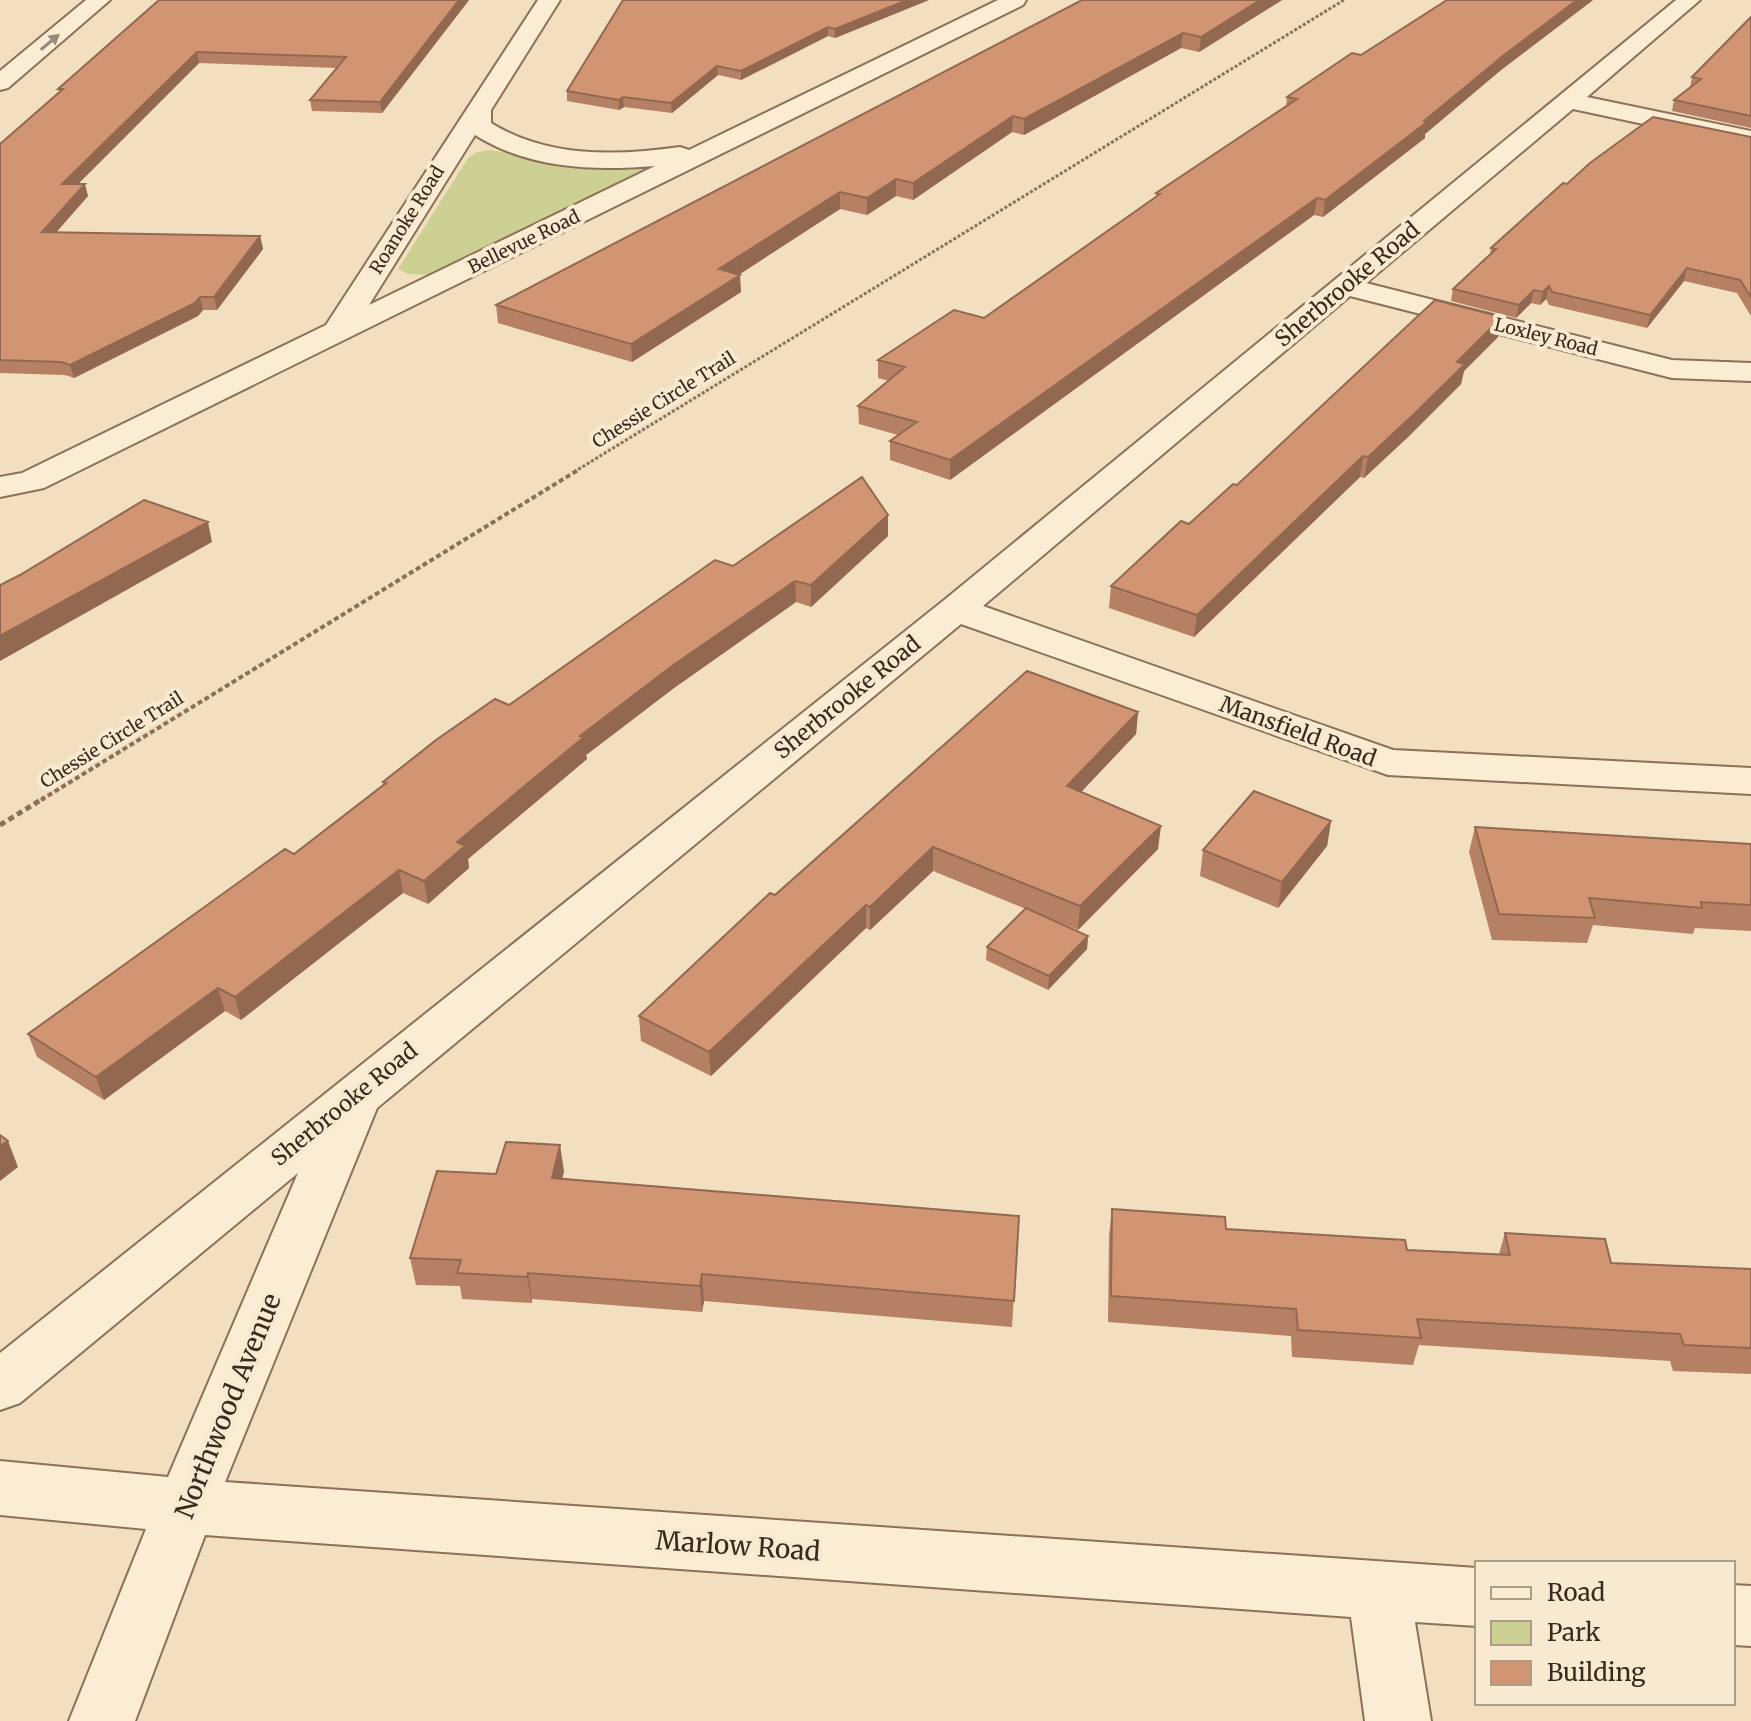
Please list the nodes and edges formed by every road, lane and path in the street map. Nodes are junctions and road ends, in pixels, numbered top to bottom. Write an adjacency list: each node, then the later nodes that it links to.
1 (99, 0): 6 (street, one-way to 1)
2 (549, 0): 8 (street, Roanoke Road)
3 (1015, 0): 10 (street, Bellevue Road)
4 (1344, 0): 18 (path, Chessie Circle Trail)
5 (1689, 0): 7 (street, Sherbrooke Road)
6 (0, 83)
7 (1567, 100): 9 (street); 11 (street, Sherbrooke Road)
8 (479, 106): 10 (street); 12 (street, Roanoke Road)
9 (1751, 139)
10 (709, 151): 12 (street, Bellevue Road)
11 (1344, 286): 13 (street, Loxley Road); 16 (street, Sherbrooke Road)
12 (335, 335): 14 (street, Bellevue Road)
13 (1751, 372)
14 (16, 484): 15 (street, Bellevue Road)
15 (0, 517)
16 (956, 609): 17 (street, Mansfield Road); 19 (street, Sherbrooke Road)
17 (1751, 781)
18 (0, 825)
19 (357, 1093): 20 (street, Sherbrooke Road); 22 (street, Northwood Avenue)
20 (0, 1386)
21 (0, 1488): 22 (street, Marlow Road)
22 (186, 1505): 23 (street, Marlow Road); 25 (street, Northwood Avenue)
23 (1379, 1591): 24 (street, Marlow Road); 26 (street)
24 (1475, 1597)
25 (102, 1721)
26 (1398, 1721)

